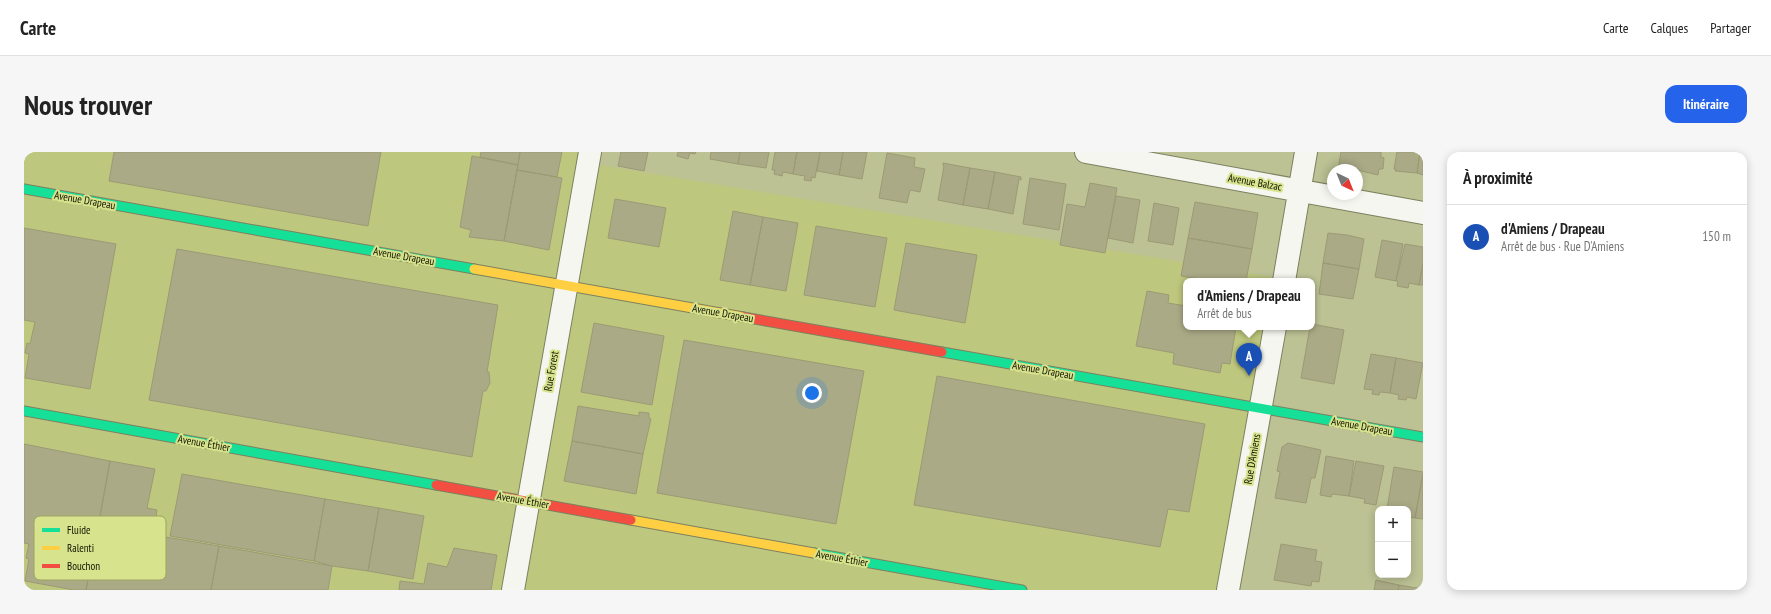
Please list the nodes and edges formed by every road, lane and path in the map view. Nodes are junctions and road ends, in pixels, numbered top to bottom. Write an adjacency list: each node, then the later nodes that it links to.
1 (590, 152): 8 (street, Rue Forest)
2 (1086, 152): 5 (street, Avenue Balzac)
3 (1306, 152): 5 (street)
4 (24, 189): 8 (street, Avenue Drapeau)
5 (1300, 191): 6 (street, Avenue Balzac); 7 (street)
6 (1423, 213)
7 (1285, 278)
8 (566, 285): 10 (street, Avenue Drapeau); 13 (street, Rue Forest)
9 (1274, 330): 10 (street, Rue D'Amiens)
10 (1261, 408): 12 (street, Avenue Drapeau); 16 (street, Rue D'Amiens)
11 (24, 411): 13 (street, Avenue Éthier)
12 (1423, 437)
13 (528, 501): 14 (street, Rue Forest); 15 (street, Avenue Éthier)
14 (513, 590)
15 (1022, 590)
16 (1228, 590)

